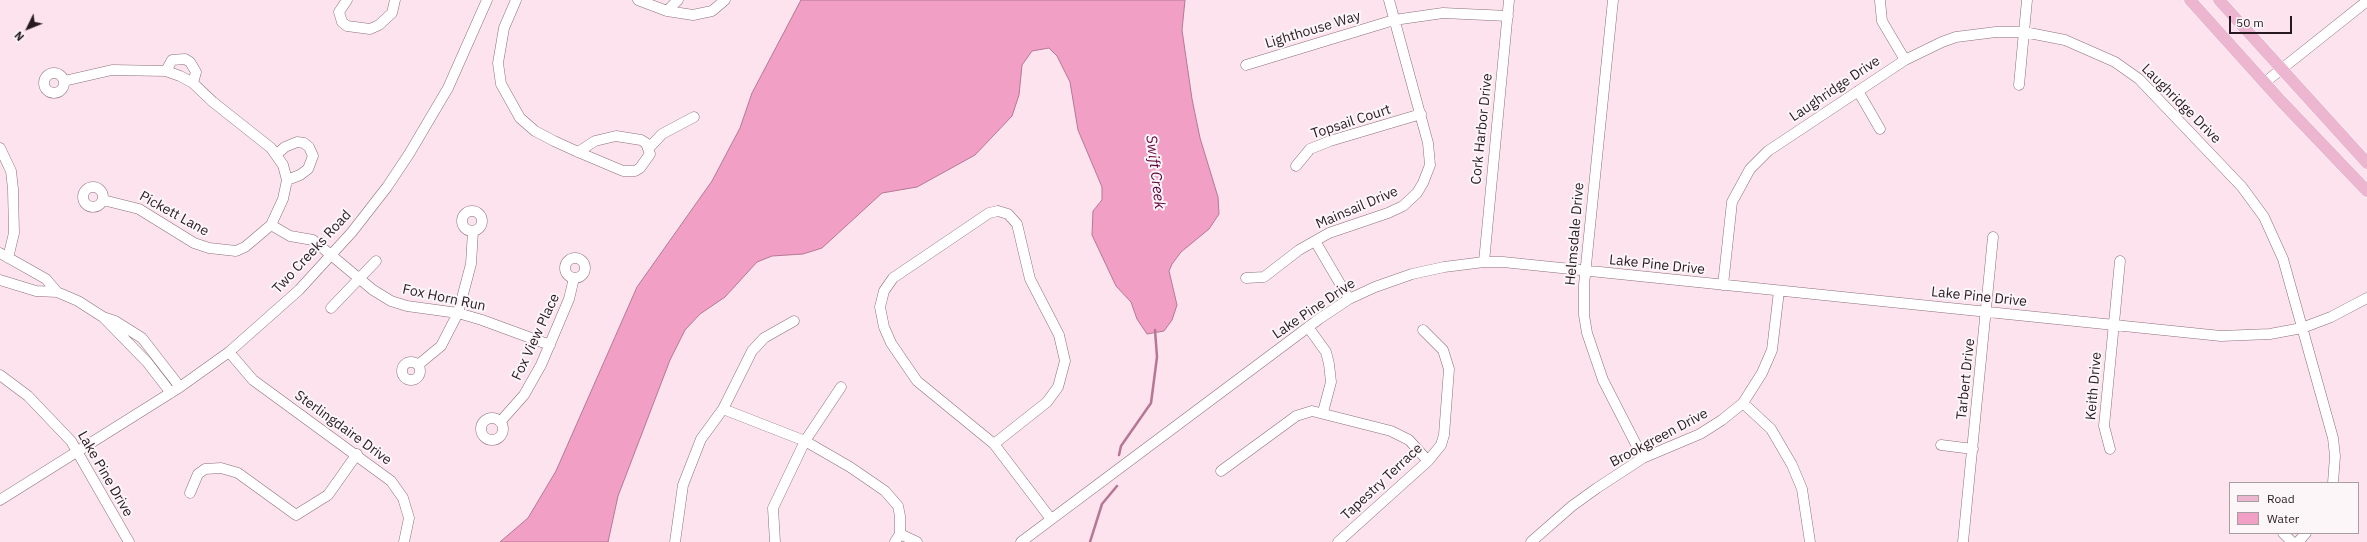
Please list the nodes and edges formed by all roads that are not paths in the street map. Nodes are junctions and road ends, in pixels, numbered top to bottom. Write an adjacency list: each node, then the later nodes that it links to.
1 (347, 0): 2 (street)
2 (395, 0)
3 (487, 0): 46 (street, Two Creeks Road)
4 (516, 0): 34 (street)
5 (638, 0): 16 (street)
6 (678, 0): 16 (street)
7 (724, 0): 16 (street)
8 (1389, 0): 18 (street, Mainsail Drive)
9 (1509, 0): 17 (street, Cork Harbor Drive)
10 (1613, 0): 50 (street, Helmsdale Drive)
11 (2027, 0): 19 (street)
12 (2190, 0): 25 (main road)
13 (2219, 0): 22 (main road)
14 (1880, 1): 20 (street)
15 (2367, 1): 22 (street)
16 (667, 11)
17 (1508, 16): 18 (street, Lighthouse Way); 49 (street, Cork Harbor Drive)
18 (1394, 20): 21 (street, Lighthouse Way); 29 (street, Mainsail Drive)
19 (2024, 32): 20 (street, Laughridge Drive); 27 (street); 67 (street, Laughridge Drive)
20 (1905, 60): 28 (street, Laughridge Drive)
21 (1246, 65)
22 (2280, 68): 25 (street); 36 (main road)
23 (166, 72): 24 (street); 26 (street); 26 (street)
24 (64, 81)
25 (2264, 82): 39 (main road)
26 (193, 83): 35 (street)
27 (2019, 85)
28 (1858, 91): 31 (street); 55 (street, Laughridge Drive)
29 (1421, 114): 37 (street, Topsail Court); 44 (street, Mainsail Drive)
30 (694, 117): 33 (street)
31 (1880, 129)
32 (0, 148): 45 (street)
33 (649, 148): 34 (street); 34 (street)
34 (578, 152)
35 (277, 154): 38 (street); 38 (street)
36 (2367, 163)
37 (1296, 166)
38 (287, 180): 41 (street)
39 (2367, 191)
40 (103, 200): 41 (street, Pickett Lane)
41 (271, 225): 46 (street, Fox Horn Run)
42 (473, 231): 62 (street)
43 (1993, 237): 61 (street, Tarbert Drive)
44 (1314, 241): 52 (street); 59 (street, Mainsail Drive)
45 (4, 255): 57 (street)
46 (332, 256): 53 (street, Fox Horn Run); 70 (street, Two Creeks Road)
47 (376, 261): 53 (street)
48 (2120, 261): 65 (street, Keith Drive)
49 (1484, 262): 50 (street, Lake Pine Drive); 59 (street, Lake Pine Drive)
50 (1585, 272): 55 (street, Lake Pine Drive); 87 (street, Helmsdale Drive)
51 (574, 278): 69 (street, Fox View Place)
52 (1246, 278)
53 (359, 279): 60 (street); 62 (street, Fox Horn Run)
54 (0, 280): 57 (street)
55 (1723, 285): 56 (street, Lake Pine Drive)
56 (1779, 291): 61 (street, Lake Pine Drive); 76 (street, Brookgreen Drive)
57 (57, 292): 63 (street)
58 (2367, 298): 67 (street, Lake Pine Drive)
59 (1349, 300): 66 (street, Lake Pine Drive)
60 (331, 308)
61 (1986, 312): 65 (street, Lake Pine Drive); 83 (street, Tarbert Drive)
62 (458, 313): 69 (street, Fox Horn Run); 71 (street)
63 (103, 317): 73 (street); 75 (street)
64 (794, 320): 77 (street)
65 (2113, 325): 67 (street, Lake Pine Drive); 84 (street, Keith Drive)
66 (1308, 327): 78 (street); 93 (street, Lake Pine Drive)
67 (2302, 328): 90 (street, Laughridge Drive)
68 (1423, 330): 88 (street, Tapestry Terrace)
69 (550, 345): 79 (street, Fox View Place)
70 (229, 352): 73 (street, Two Creeks Road); 86 (street, Sterlingdaire Drive)
71 (418, 365)
72 (0, 374): 85 (street, Lake Pine Drive)
73 (180, 387): 75 (street, Two Creeks Road)
74 (841, 387): 80 (street)
75 (171, 393): 85 (street, Two Creeks Road)
76 (1744, 403): 87 (street, Brookgreen Drive); 105 (street)
77 (723, 409): 80 (street); 100 (street)
78 (1323, 412): 88 (street); 89 (street)
79 (500, 422)
80 (805, 440): 96 (street); 101 (street)
81 (994, 444): 81 (street); 93 (street)
82 (1941, 445): 83 (street)
83 (1973, 449): 106 (street, Tarbert Drive)
84 (2110, 449)
85 (77, 450): 92 (street, Two Creeks Road); 98 (street, Lake Pine Drive)
86 (357, 454): 91 (street); 99 (street, Sterlingdaire Drive)
87 (1643, 458): 97 (street, Brookgreen Drive)
88 (1428, 461): 104 (street, Tapestry Terrace)
89 (1221, 471)
90 (2333, 482)
91 (190, 493)
92 (0, 500)
93 (1051, 520): 103 (street, Lake Pine Drive)
94 (2284, 534): 107 (street)
95 (2305, 534): 108 (street)
96 (898, 538): 102 (street)
97 (1536, 540)
98 (129, 542)
99 (404, 542)
100 (675, 542)
101 (775, 542)
102 (917, 542)
103 (1021, 542)
104 (1338, 542)
105 (1810, 542)
106 (1962, 542)
107 (2292, 542)
108 (2298, 542)

